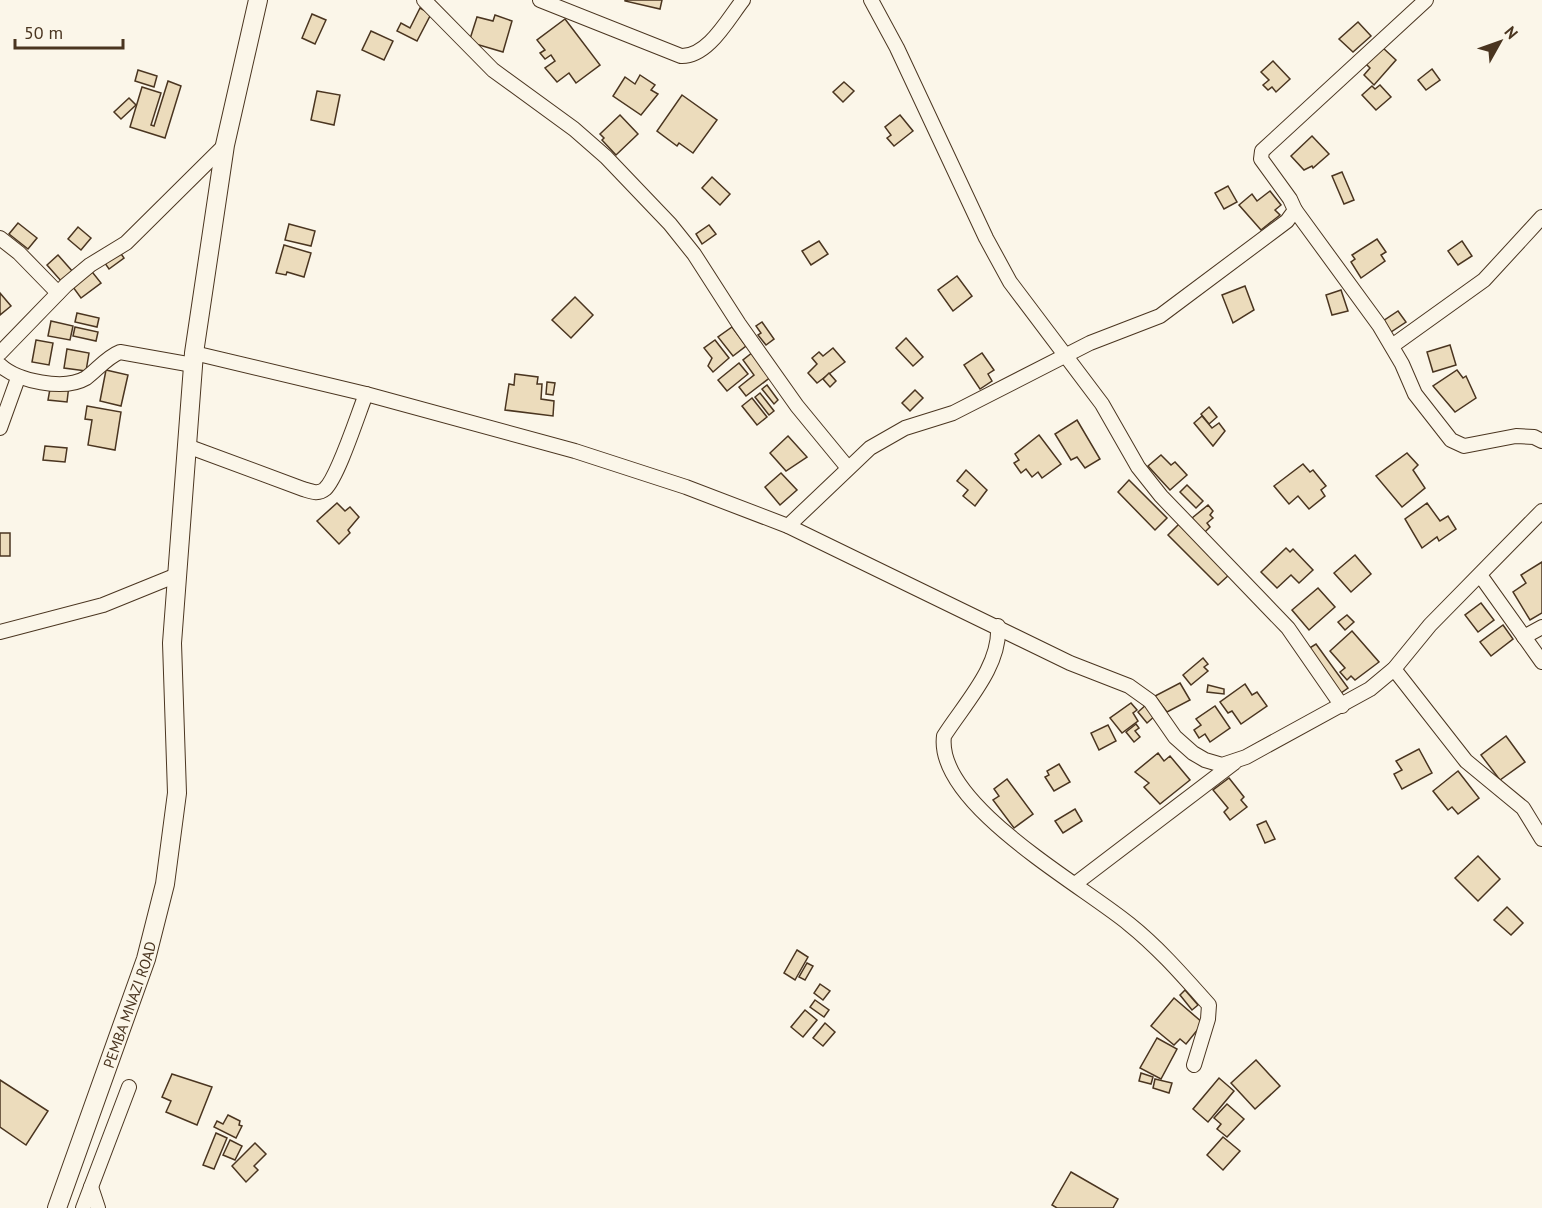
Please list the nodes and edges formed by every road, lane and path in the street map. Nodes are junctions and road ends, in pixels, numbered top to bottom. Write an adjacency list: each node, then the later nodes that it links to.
1 (258, 0): 7 (main road, PEMBA MNAZI ROAD)
2 (424, 0): 22 (street)
3 (540, 0): 4 (street)
4 (742, 0)
5 (871, 0): 14 (street)
6 (1426, 0): 8 (street)
7 (225, 145): 11 (street); 15 (main road, PEMBA MNAZI ROAD)
8 (1295, 210): 12 (street); 14 (street)
9 (1542, 217): 12 (street)
10 (0, 238): 11 (street)
11 (58, 293): 13 (street)
12 (1392, 346): 20 (street)
13 (0, 352)
14 (1065, 356): 22 (street); 33 (street)
15 (193, 359): 17 (street); 18 (street); 21 (main road, PEMBA MNAZI ROAD)
16 (0, 365): 17 (street)
17 (18, 378): 19 (street)
18 (366, 394): 21 (street); 24 (street)
19 (0, 428)
20 (1542, 441)
21 (187, 446): 25 (main road, PEMBA MNAZI ROAD)
22 (848, 468): 24 (street)
23 (1542, 511): 26 (street)
24 (788, 526): 27 (street)
25 (177, 575): 29 (street); 40 (main road, PEMBA MNAZI ROAD)
26 (1480, 575): 30 (street); 32 (street)
27 (998, 626): 34 (street); 36 (street)
28 (1542, 627): 30 (street)
29 (0, 632)
30 (1524, 636): 31 (street)
31 (1542, 662)
32 (1394, 669): 33 (street); 35 (street)
33 (1342, 706): 34 (street)
34 (1234, 763): 36 (street)
35 (1542, 839)
36 (1075, 884): 37 (street)
37 (1194, 1065)
38 (129, 1087): 39 (street)
39 (91, 1187): 41 (street); 42 (street)
40 (57, 1208)
41 (83, 1208)
42 (98, 1208)

